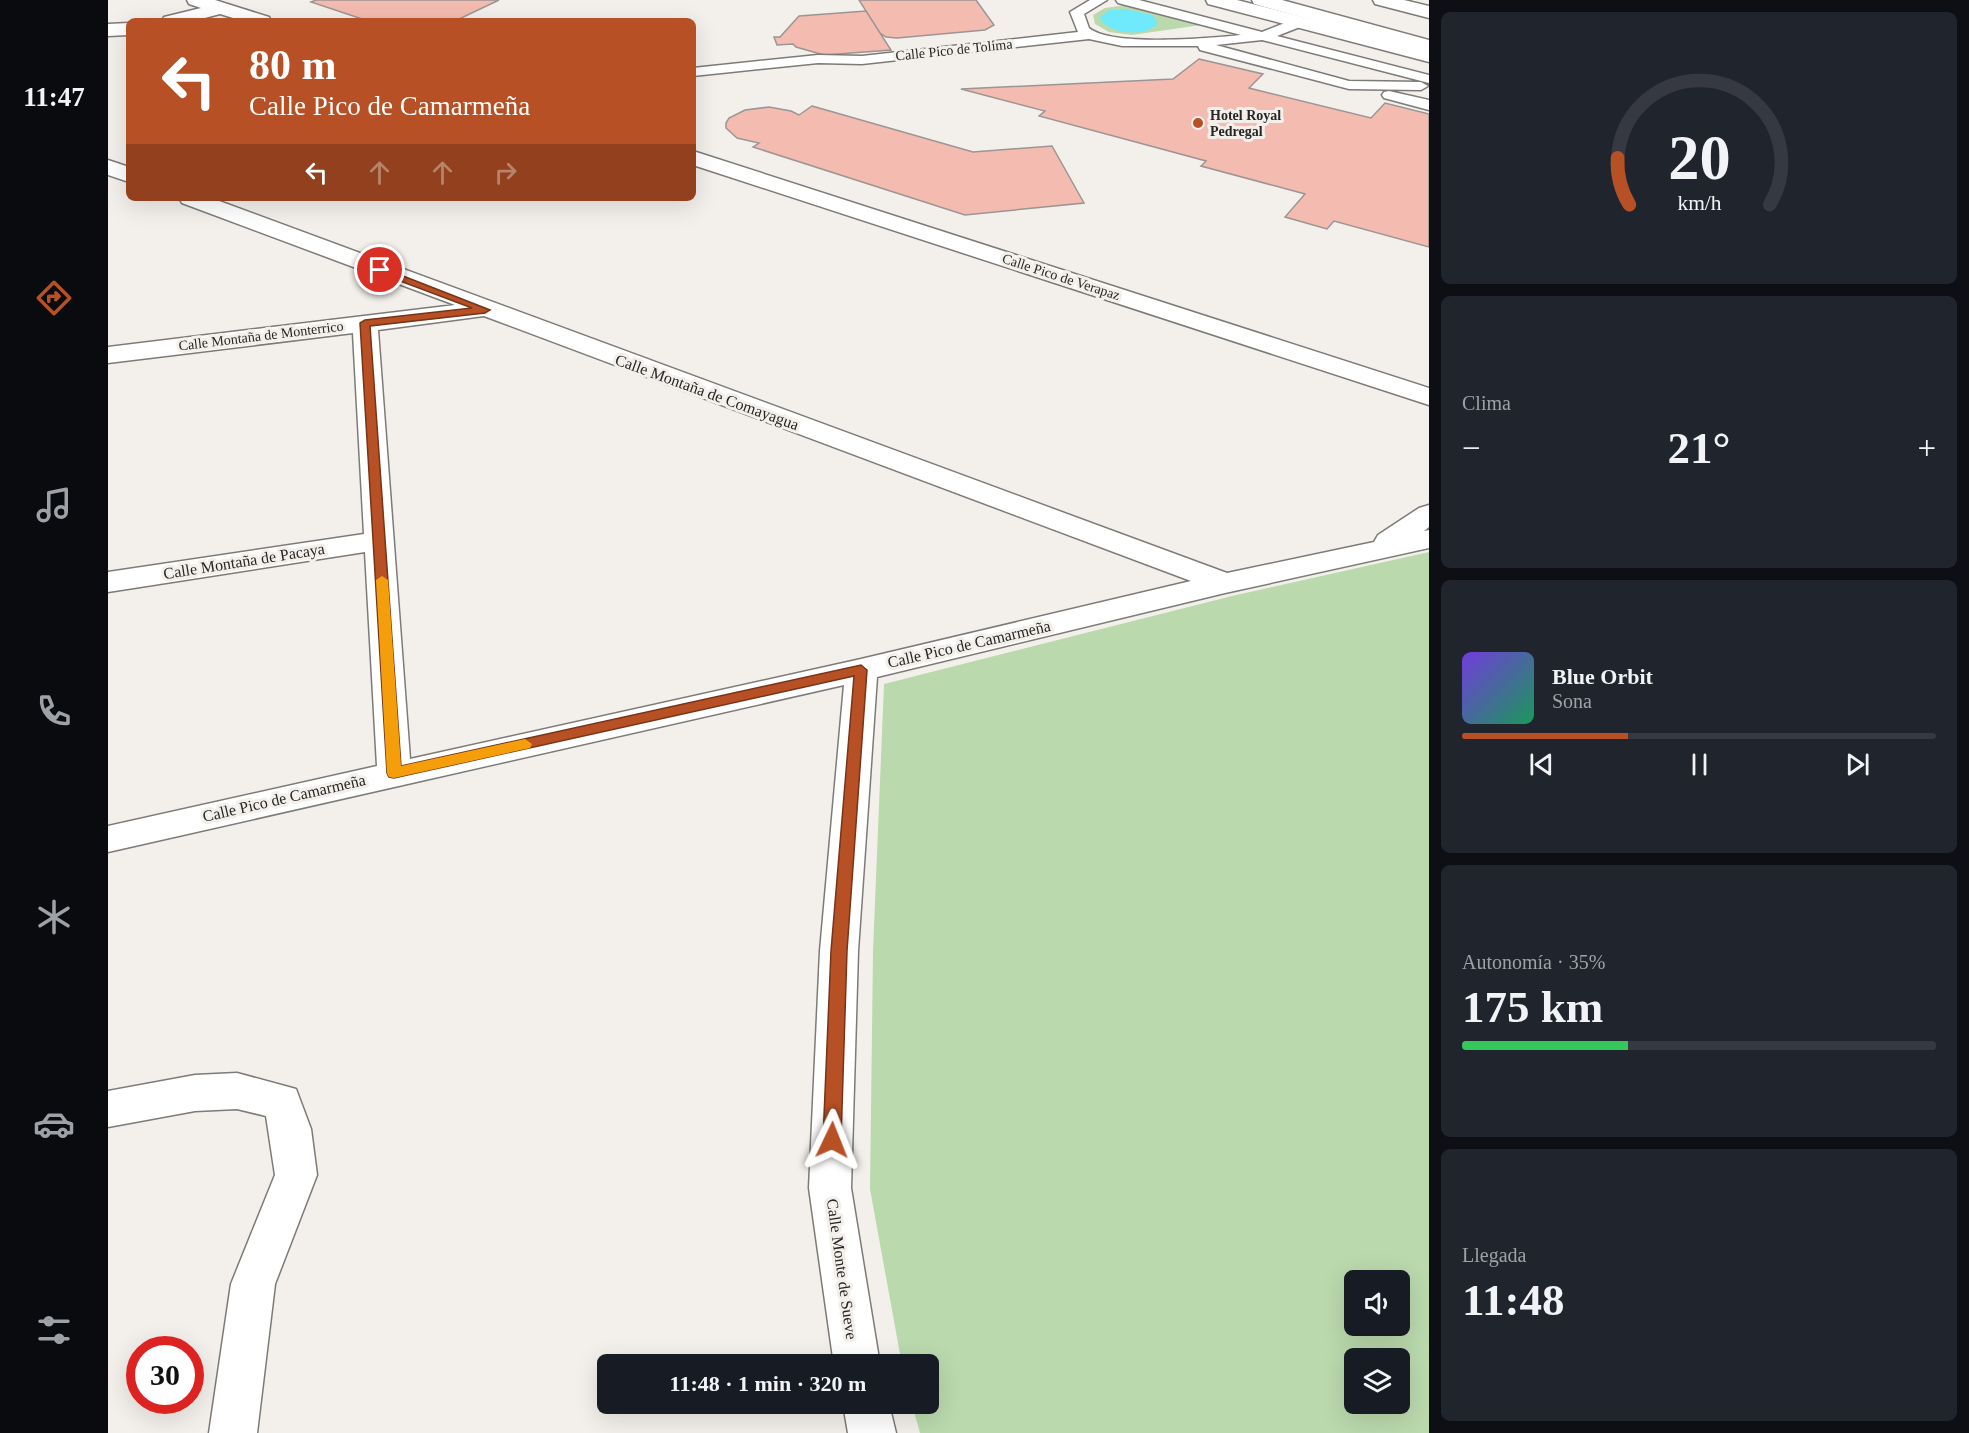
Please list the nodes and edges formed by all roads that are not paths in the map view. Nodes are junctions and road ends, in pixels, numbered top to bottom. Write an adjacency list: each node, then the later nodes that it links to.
1 (196, 0): 12 (main road)
2 (1100, 0): 22 (lane)
3 (1123, 0): 23 (lane)
4 (1215, 0): 16 (main road)
5 (1261, 0): 25 (main road)
6 (1273, 0): 18 (main road)
7 (1292, 0): 18 (main road)
8 (1382, 0): 13 (main road)
9 (1419, 0): 10 (main road)
10 (1429, 3)
11 (1363, 6): 17 (main road)
12 (221, 8): 14 (main road); 15 (main road)
13 (1429, 12)
14 (183, 18)
15 (253, 18)
16 (1300, 22): 23 (lane); 26 (main road)
17 (1429, 23)
18 (1399, 25): 21 (main road)
19 (126, 29): 20 (main road)
20 (108, 30)
21 (1429, 33)
22 (1090, 35): 24 (lane, Calle Pico de Tolima); 27 (lane, Calle Pico de Tolima)
23 (1260, 36): 24 (lane); 29 (lane)
24 (1189, 43): 31 (lane)
25 (1429, 46)
26 (1429, 56)
27 (862, 60): 28 (lane, Calle Pico de Tolima); 30 (lane)
28 (696, 72)
29 (1429, 79)
30 (696, 82)
31 (1349, 85): 32 (lane); 33 (lane)
32 (1429, 86)
33 (1429, 105)
34 (696, 159): 41 (main road, Calle Pico de Verapaz)
35 (108, 167): 36 (main road)
36 (126, 174)
37 (198, 201): 38 (main road, Calle Montaña de Comayagua)
38 (485, 310): 39 (main road, Calle Montaña de Monterrico); 47 (main road, Calle Montaña de Comayagua)
39 (365, 323): 40 (main road, Calle Montaña de Monterrico); 44 (main road)
40 (108, 355)
41 (1429, 397)
42 (1429, 514): 45 (main road, Calle Pico de Camarmeña)
43 (1429, 539): 45 (main road, Calle Pico de Camarmeña)
44 (379, 541): 46 (main road, Calle Montaña de Pacaya); 49 (main road)
45 (1373, 550): 47 (main road, Calle Pico de Camarmeña)
46 (108, 582)
47 (1225, 583): 48 (main road, Calle Pico de Camarmeña)
48 (861, 670): 49 (main road, Calle Pico de Camarmeña); 52 (main road, Calle Monte de Sueve)
49 (394, 773): 50 (main road, Calle Pico de Camarmeña)
50 (108, 839)
51 (108, 1109): 54 (main road)
52 (855, 1354)
53 (868, 1414): 55 (main road)
54 (233, 1433)
55 (872, 1433)

